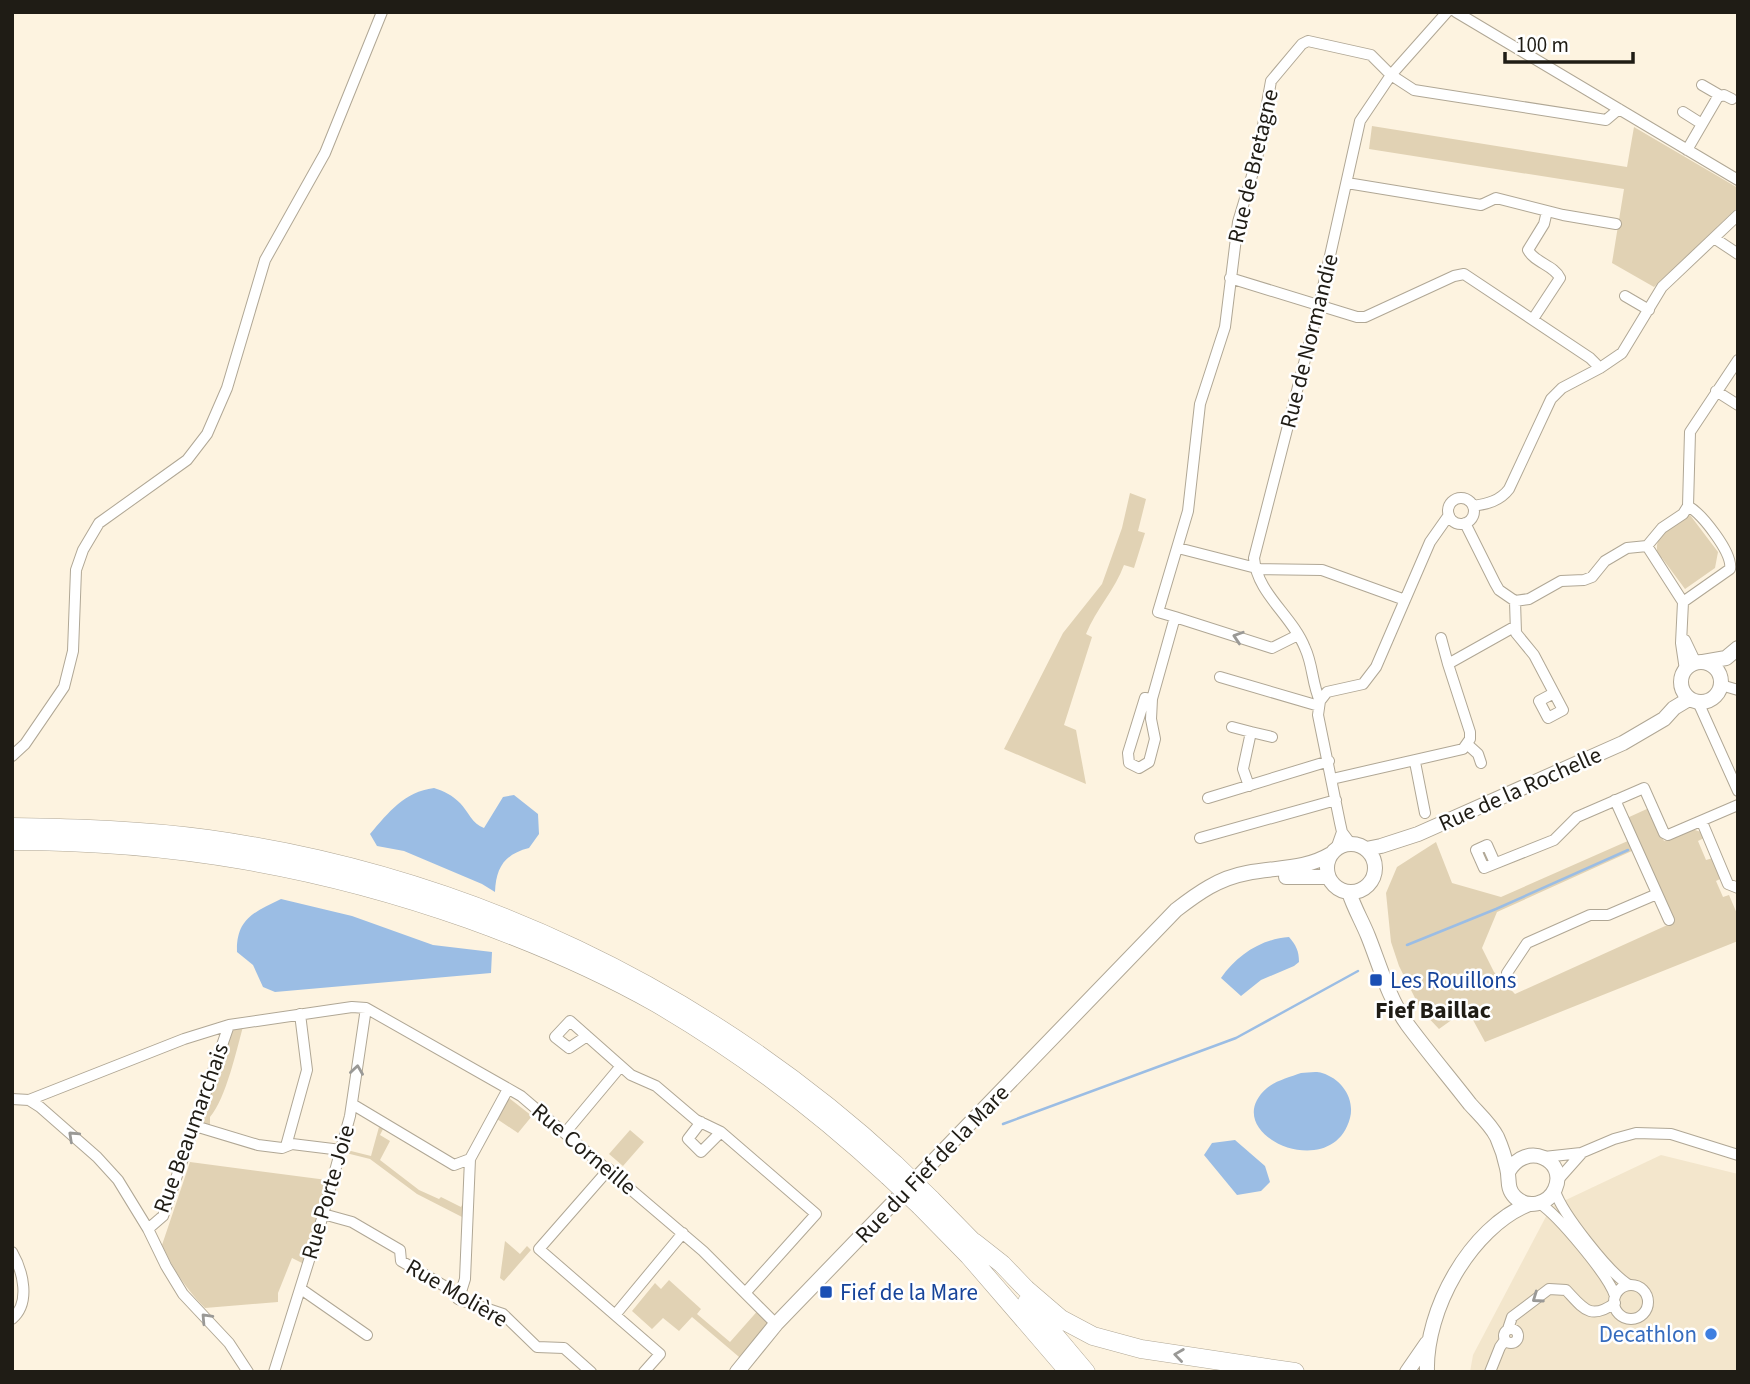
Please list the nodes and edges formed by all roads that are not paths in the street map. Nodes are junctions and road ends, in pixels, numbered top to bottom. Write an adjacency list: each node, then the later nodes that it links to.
1 (382, 12): 56 (street)
2 (1447, 12): 4 (street, Rue de Normandie)
3 (1456, 12): 8 (street)
4 (1391, 75): 8 (street, Rue de Bretagne); 13 (street, Rue de Normandie); 19 (street, Rue de Bretagne)
5 (1702, 85): 6 (street)
6 (1719, 95): 7 (street); 10 (street)
7 (1732, 99)
8 (1619, 108): 11 (street)
9 (1683, 112): 10 (street)
10 (1702, 124): 11 (street)
11 (1687, 150): 12 (street)
12 (1738, 180)
13 (1347, 183): 14 (street); 21 (street, Rue de Normandie)
14 (1547, 211): 16 (street); 23 (street)
15 (1738, 215): 17 (street)
16 (1616, 223)
17 (1714, 238): 18 (street); 22 (street)
18 (1738, 254)
19 (1230, 278): 21 (street); 33 (street, Rue de Bretagne)
20 (1625, 296): 22 (street)
21 (1319, 305): 23 (street); 34 (street, Rue de Normandie)
22 (1648, 310): 25 (street)
23 (1533, 319): 25 (street)
24 (1738, 360): 26 (street)
25 (1600, 368): 28 (street)
26 (1716, 391): 27 (street); 29 (street)
27 (1738, 405)
28 (1473, 506): 30 (street); 31 (street)
29 (1688, 506): 32 (street); 37 (street)
30 (1449, 515): 31 (street); 35 (street)
31 (1465, 523): 36 (street)
32 (1647, 546): 36 (street); 37 (street)
33 (1178, 548): 34 (street); 38 (street, Rue de Bretagne)
34 (1255, 569): 35 (street); 40 (street)
35 (1405, 600): 51 (street)
36 (1515, 601): 39 (street)
37 (1683, 602): 44 (street)
38 (1175, 617): 40 (street, one-way to 38); 50 (street)
39 (1514, 627): 43 (street); 48 (street)
40 (1298, 635): 51 (street)
41 (1441, 638): 43 (street)
42 (1732, 653): 44 (main road); 46 (main road)
43 (1448, 664): 55 (street)
44 (1695, 665): 46 (main road); 49 (main road)
45 (1220, 677): 51 (street)
46 (1720, 680): 47 (street); 49 (main road)
47 (1738, 690)
48 (1554, 694)
49 (1690, 696): 62 (street); 70 (main road, Rue de la Rochelle)
50 (1152, 699): 50 (street)
51 (1322, 700): 57 (street)
52 (1232, 727): 53 (street)
53 (1251, 732): 54 (street); 61 (street)
54 (1272, 737)
55 (1467, 744): 58 (street); 59 (street)
56 (12, 756)
57 (1329, 761): 60 (street); 61 (street)
58 (1415, 762): 60 (street); 67 (street)
59 (1481, 763)
60 (1332, 779): 64 (street)
61 (1249, 786): 63 (street)
62 (1738, 791)
63 (1208, 798)
64 (1336, 800): 71 (street); 72 (street)
65 (1615, 800): 68 (street); 76 (street); 81 (street)
66 (1738, 805): 68 (street)
67 (1425, 813)
68 (1702, 821): 79 (street)
69 (12, 827): 108 (highway)
70 (1418, 834): 74 (main road, Rue de la Rochelle); 77 (main road, Rue de la Rochelle)
71 (1200, 838)
72 (1346, 838): 74 (main road); 75 (main road)
73 (12, 841): 108 (highway)
74 (1366, 849): 77 (main road)
75 (1334, 851): 78 (main road); 83 (main road, Rue du Fief de la Mare)
76 (1495, 863)
77 (1375, 868): 80 (main road)
78 (1328, 877): 80 (main road); 83 (main road, Rue du Fief de la Mare)
79 (1738, 888)
80 (1355, 891): 98 (main road)
81 (1657, 894): 82 (street); 84 (street)
82 (1669, 920)
83 (1132, 959): 129 (main road, Rue du Fief de la Mare)
84 (1507, 973)
85 (366, 1008): 86 (street); 90 (street, Rue Corneille); 93 (street, Rue Porte Joie, one-way to 85)
86 (300, 1014): 87 (street); 99 (street)
87 (229, 1025): 92 (street); 95 (street, Rue Beaumarchais)
88 (587, 1036): 89 (street)
89 (621, 1066): 94 (street); 97 (street)
90 (508, 1089): 97 (street, Rue Corneille); 105 (street)
91 (12, 1099): 92 (street)
92 (29, 1100): 117 (street, one-way to 92)
93 (352, 1104): 100 (street, Rue Porte Joie); 106 (street)
94 (701, 1122): 96 (street); 96 (street)
95 (195, 1126): 99 (street); 117 (street, Rue Beaumarchais)
96 (721, 1132): 123 (street)
97 (565, 1133): 107 (street, Rue Corneille)
98 (1496, 1136): 102 (main road); 109 (main road)
99 (286, 1146): 100 (street)
100 (341, 1150): 115 (street, Rue Porte Joie)
101 (1581, 1153): 103 (street); 104 (street); 111 (street)
102 (1527, 1155): 104 (main road); 109 (main road)
103 (1738, 1155)
104 (1544, 1157): 111 (main road)
105 (470, 1159): 106 (street); 110 (street)
106 (454, 1165): 110 (street)
107 (609, 1169): 118 (street, Rue Corneille); 127 (street)
108 (892, 1170): 113 (highway, bridge)
109 (1508, 1172): 112 (main road)
110 (470, 1174): 124 (street)
111 (1556, 1186): 114 (main road); 121 (street)
112 (1509, 1188): 114 (main road); 116 (main road)
113 (925, 1202): 119 (highway); 126 (highway)
114 (1534, 1204): 116 (main road); 125 (street)
115 (323, 1214): 122 (street, Rue Porte Joie); 124 (street, Rue Molière)
116 (1492, 1227): 131 (main road)
117 (148, 1229): 132 (street, one-way to 117)
118 (683, 1233): 123 (street, Rue Corneille); 127 (street)
119 (974, 1242): 139 (highway); 140 (highway, one-way to 119)
120 (12, 1252): 128 (street)
121 (1629, 1285): 125 (street); 125 (street)
122 (301, 1289): 130 (street); 133 (street, Rue Porte Joie)
123 (746, 1292): 129 (street, Rue Corneille)
124 (460, 1295): 134 (street, Rue Molière)
125 (1615, 1300): 143 (street, one-way to 143)
126 (1016, 1310): 137 (highway); 138 (highway)
127 (615, 1315): 135 (street)
128 (12, 1320)
129 (776, 1324): 136 (main road, Rue du Fief de la Mare)
130 (367, 1335)
131 (1430, 1339): 141 (main road); 142 (main road)
132 (247, 1372)
133 (275, 1372)
134 (591, 1372)
135 (644, 1372)
136 (737, 1372)
137 (1052, 1372)
138 (1069, 1372)
139 (1086, 1372)
140 (1295, 1372)
141 (1407, 1372)
142 (1427, 1372)
143 (1490, 1372)

